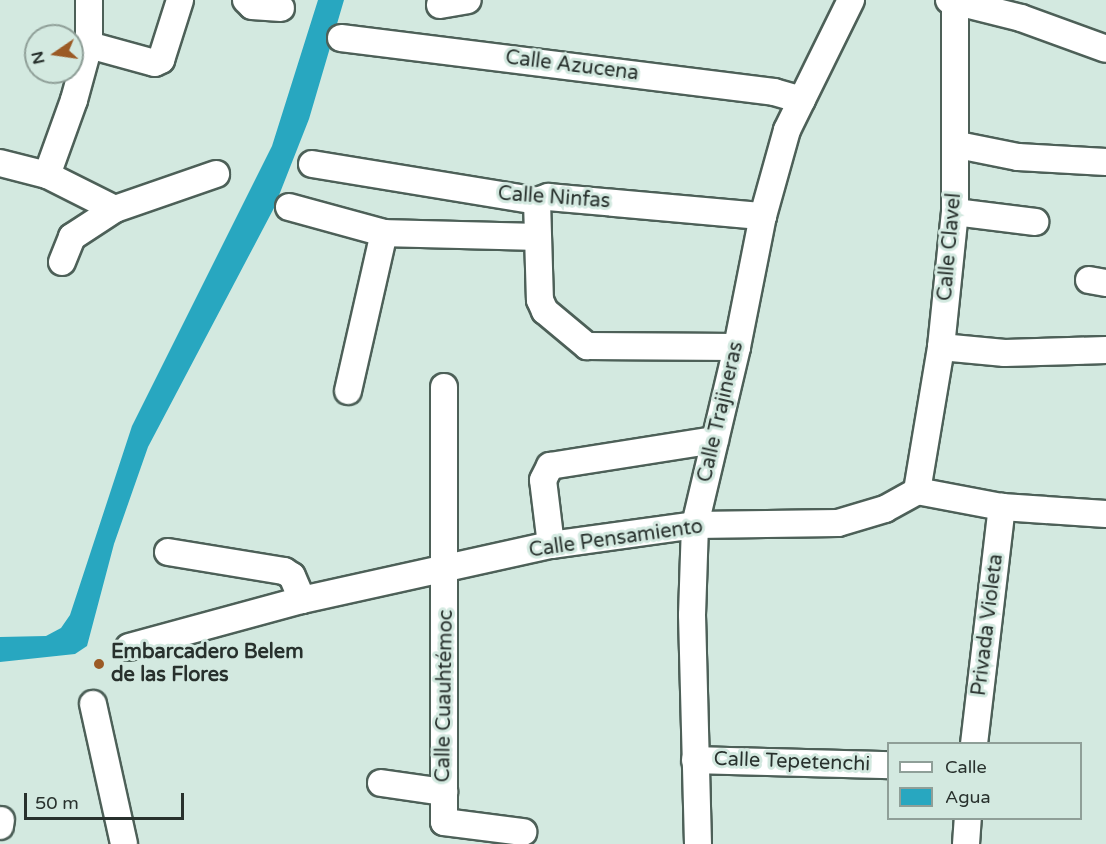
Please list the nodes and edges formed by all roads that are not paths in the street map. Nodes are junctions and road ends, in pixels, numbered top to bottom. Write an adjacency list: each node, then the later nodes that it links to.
1 (89, 0): 10 (street)
2 (180, 0): 10 (street)
3 (246, 0): 8 (street)
4 (468, 0): 7 (street)
5 (851, 0): 12 (street, Calle Trajineras)
6 (952, 1): 11 (street); 13 (street, Calle Clavel)
7 (440, 5)
8 (281, 8)
9 (341, 38): 12 (street, Calle Azucena)
10 (88, 45): 18 (street)
11 (1106, 49)
12 (802, 100): 23 (street, Calle Trajineras)
13 (958, 145): 14 (street); 22 (street, Calle Clavel)
14 (1106, 162)
15 (0, 163): 18 (street)
16 (312, 164): 19 (street, Calle Ninfas)
17 (216, 174): 21 (street)
18 (47, 175): 21 (street)
19 (537, 201): 23 (street, Calle Ninfas); 26 (street)
20 (289, 207): 25 (street)
21 (115, 209): 27 (street)
22 (955, 212): 24 (street); 29 (street, Calle Clavel)
23 (763, 216): 28 (street, Calle Trajineras)
24 (1035, 222)
25 (384, 233): 26 (street); 32 (street)
26 (536, 237): 28 (street)
27 (62, 262)
28 (737, 347): 33 (street, Calle Trajineras)
29 (941, 347): 30 (street); 34 (street, Calle Clavel)
30 (1106, 350)
31 (444, 387): 40 (street, Calle Cuauhtémoc)
32 (348, 391)
33 (715, 440): 37 (street, Calle Trajineras); 38 (street)
34 (917, 490): 35 (street); 37 (street, Calle Pensamiento)
35 (1002, 507): 36 (street); 44 (street, Privada Violeta)
36 (1106, 514)
37 (695, 525): 38 (street, Calle Pensamiento); 45 (street, Calle Trajineras)
38 (551, 545): 40 (street, Calle Pensamiento)
39 (168, 552): 41 (street)
40 (447, 569): 41 (street, Calle Pensamiento); 48 (street, Calle Cuauhtémoc)
41 (302, 600): 42 (street, Calle Pensamiento)
42 (129, 647)
43 (93, 704): 53 (street)
44 (974, 742)
45 (695, 760): 46 (street, Calle Tepetenchi); 54 (street, Calle Trajineras)
46 (887, 765)
47 (381, 783): 48 (street)
48 (444, 792): 52 (street, Calle Cuauhtémoc)
49 (1, 820): 51 (street)
50 (968, 820): 55 (street)
51 (0, 826)
52 (523, 832)
53 (124, 844)
54 (698, 844)
55 (966, 844)

